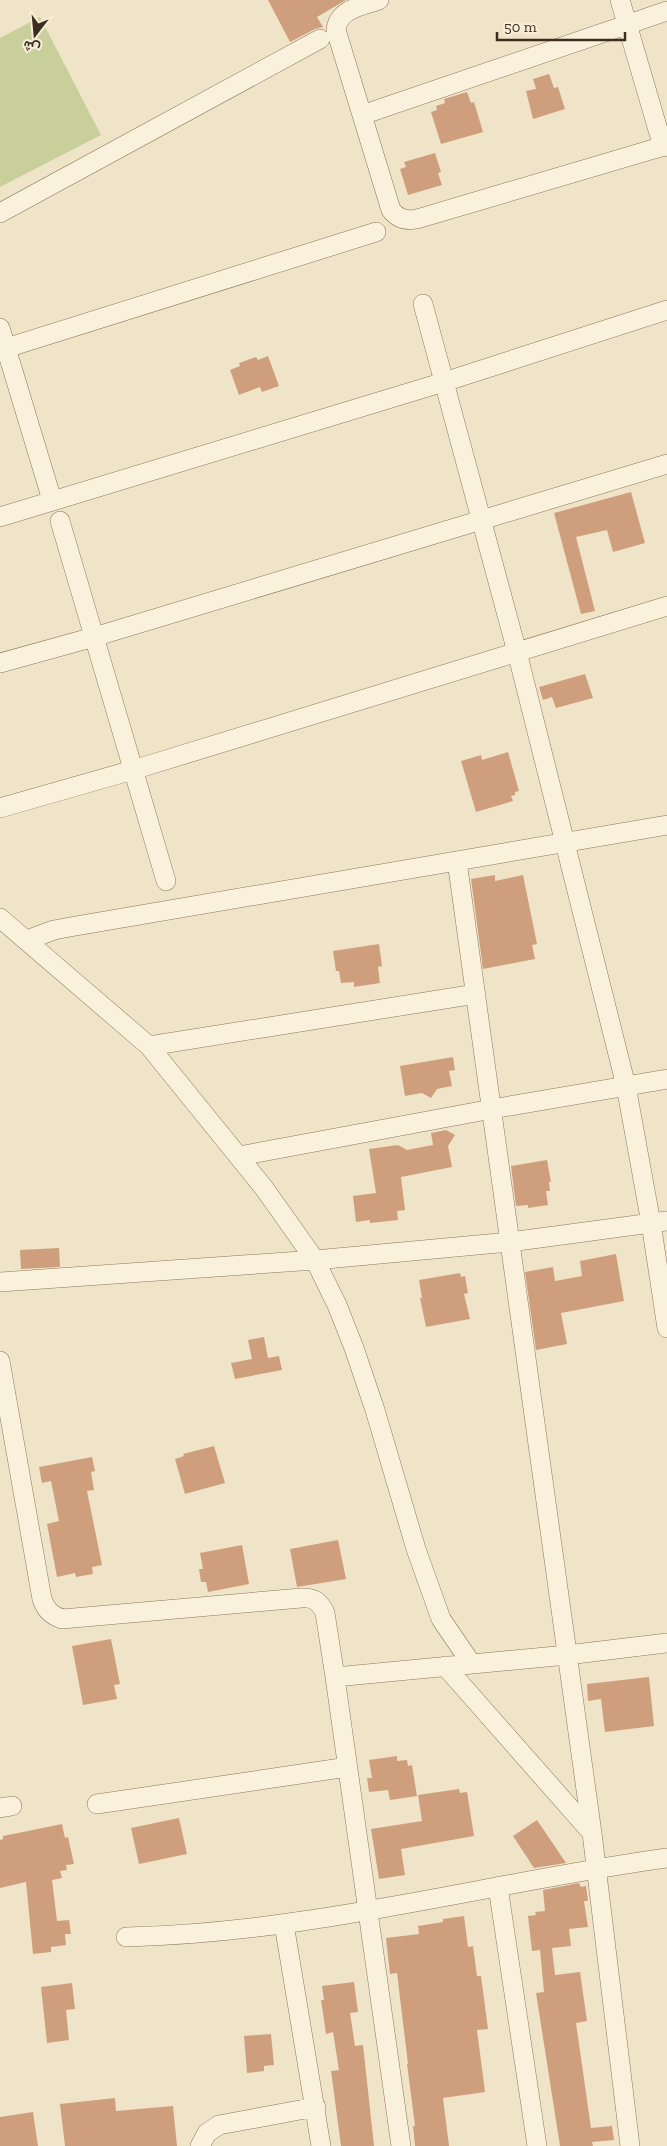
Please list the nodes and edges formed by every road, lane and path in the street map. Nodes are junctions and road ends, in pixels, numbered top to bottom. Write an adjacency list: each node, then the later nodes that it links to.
1 (379, 0): 6 (street)
2 (620, 0): 4 (street)
3 (667, 11): 4 (street)
4 (627, 24): 6 (street); 7 (street)
5 (320, 39): 8 (street)
6 (362, 115): 7 (street)
7 (665, 146)
8 (0, 213)
9 (376, 232): 13 (street)
10 (423, 304): 14 (street)
11 (667, 310): 14 (street)
12 (0, 328): 13 (street)
13 (3, 349): 16 (street)
14 (444, 382): 16 (street); 18 (street)
15 (667, 464): 18 (street)
16 (52, 500): 17 (street)
17 (0, 517)
18 (481, 520): 21 (street); 22 (street)
19 (60, 521): 21 (street)
20 (667, 606): 22 (street)
21 (94, 637): 23 (street); 24 (street)
22 (516, 652): 24 (street); 27 (street)
23 (0, 663)
24 (133, 770): 25 (street); 29 (street)
25 (0, 808)
26 (667, 825): 27 (street)
27 (564, 843): 28 (street); 35 (street)
28 (457, 861): 31 (street); 32 (street)
29 (166, 881)
30 (0, 918): 31 (street)
31 (27, 940): 33 (street)
32 (476, 994): 33 (street); 36 (street)
33 (149, 1046): 37 (street)
34 (667, 1079): 35 (street)
35 (626, 1086): 36 (street); 38 (street)
36 (492, 1109): 37 (street); 39 (street)
37 (238, 1156): 40 (street)
38 (659, 1222): 39 (street); 42 (street)
39 (510, 1242): 40 (street); 45 (street)
40 (315, 1260): 41 (street); 46 (street)
41 (0, 1282)
42 (667, 1328)
43 (0, 1361): 48 (street)
44 (667, 1643): 45 (street)
45 (567, 1655): 46 (street); 51 (street)
46 (470, 1663): 47 (street)
47 (445, 1666): 48 (street); 51 (street)
48 (335, 1677): 49 (street)
49 (348, 1767): 50 (street); 55 (street)
50 (97, 1804)
51 (592, 1833): 53 (street)
52 (667, 1858): 53 (street)
53 (596, 1868): 54 (street); 63 (street)
54 (498, 1887): 55 (street); 62 (street)
55 (369, 1909): 56 (street); 61 (street)
56 (284, 1924): 57 (street); 58 (street)
57 (126, 1937)
58 (316, 2107): 59 (street); 60 (street)
59 (200, 2146)
60 (321, 2146)
61 (401, 2146)
62 (537, 2146)
63 (630, 2146)

